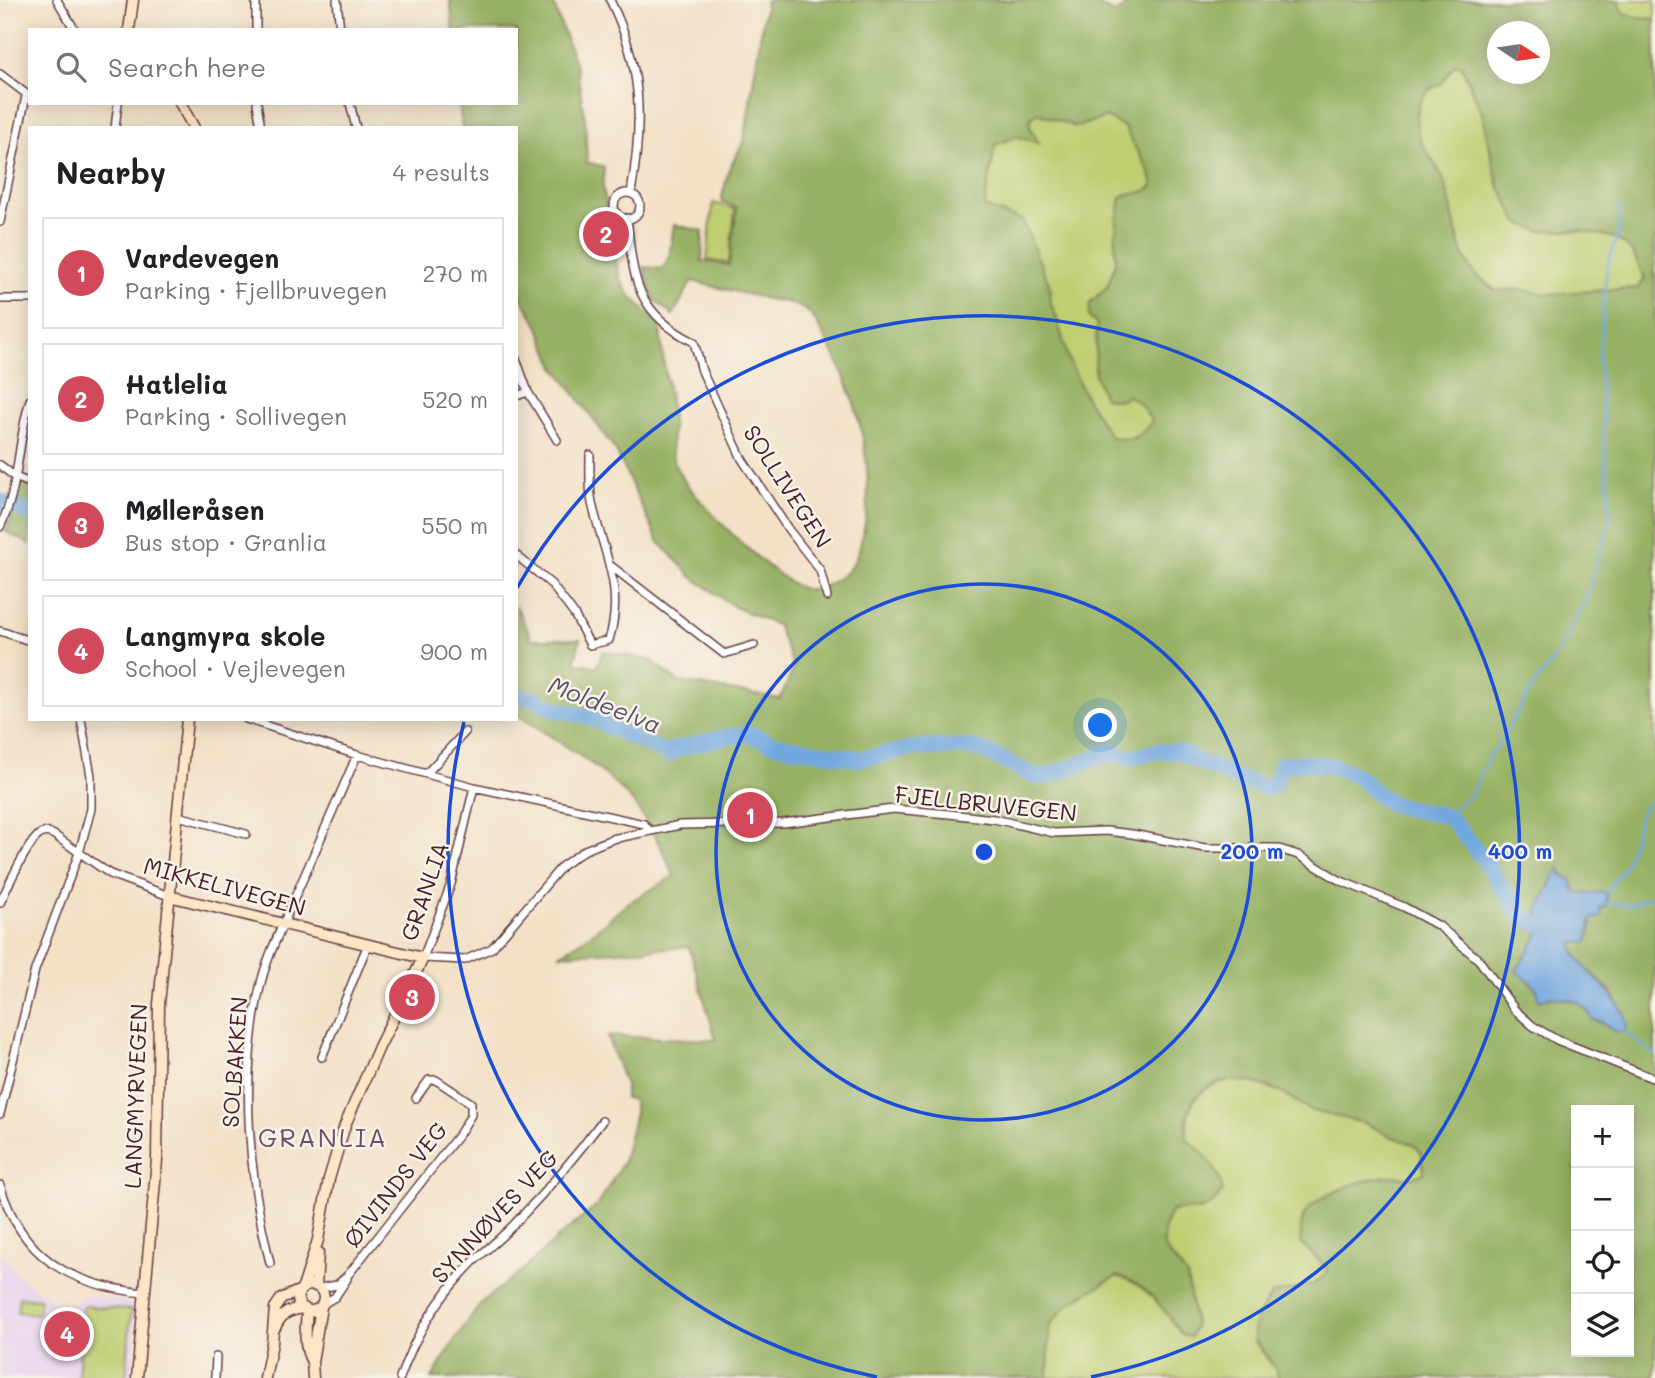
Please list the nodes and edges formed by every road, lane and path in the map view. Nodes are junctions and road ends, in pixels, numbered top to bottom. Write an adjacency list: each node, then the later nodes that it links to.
1 (57, 0): 6 (street)
2 (133, 0): 7 (street)
3 (256, 0): 8 (street)
4 (337, 0): 9 (street)
5 (610, 0): 20 (street, SOLLIVEGEN)
6 (74, 28)
7 (129, 28)
8 (256, 28)
9 (340, 28)
10 (0, 74): 11 (street)
11 (28, 96): 22 (street)
12 (118, 105): 16 (street)
13 (181, 105): 17 (street)
14 (257, 105): 18 (street)
15 (350, 105): 19 (street)
16 (116, 126)
17 (193, 126)
18 (261, 126)
19 (356, 126)
20 (631, 193): 21 (street, SOLLIVEGEN); 21 (street, SOLLIVEGEN)
21 (627, 218): 37 (street, SOLLIVEGEN)
22 (0, 222)
23 (0, 299): 24 (street)
24 (28, 299)
25 (518, 364): 26 (street)
26 (528, 392): 27 (street); 29 (street)
27 (518, 395)
28 (28, 406): 32 (street)
29 (557, 440)
30 (590, 455): 36 (street)
31 (0, 465): 32 (street)
32 (15, 477): 33 (street); 34 (street)
33 (28, 482)
34 (0, 527)
35 (518, 557): 36 (street)
36 (611, 566): 40 (street)
37 (827, 597)
38 (0, 631): 39 (street)
39 (28, 640)
40 (754, 645)
41 (81, 721): 51 (street)
42 (187, 721): 48 (street, LANGMYRVEGEN)
43 (252, 721): 45 (street)
44 (465, 732): 46 (street)
45 (357, 755): 46 (street); 54 (street, SOLBAKKEN)
46 (426, 774): 47 (street)
47 (474, 787): 49 (street); 56 (street, GRANLIA)
48 (178, 816): 50 (street); 52 (street, LANGMYRVEGEN)
49 (650, 831): 56 (street, MIKKELIVEGEN); 58 (street, FJELLBRUVEGEN)
50 (246, 834)
51 (79, 853): 52 (street, MIKKELIVEGEN); 53 (street, MIKKELIVEGEN); 60 (street)
52 (169, 896): 54 (street, MIKKELIVEGEN); 68 (street, LANGMYRVEGEN)
53 (0, 903)
54 (283, 924): 55 (street, MIKKELIVEGEN); 64 (street, SOLBAKKEN)
55 (368, 944): 56 (street, MIKKELIVEGEN); 57 (street)
56 (423, 958): 63 (street, GRANLIA)
57 (322, 1057)
58 (1655, 1079)
59 (416, 1098): 65 (street, ØIVINDS VEG)
60 (0, 1114)
61 (602, 1121): 78 (street, SYNNØVES VEG)
62 (0, 1185): 68 (street)
63 (318, 1240): 66 (street, GRANLIA); 67 (street, GRANLIA)
64 (271, 1263)
65 (348, 1275): 66 (street, ØIVINDS VEG); 69 (street, ØIVINDS VEG)
66 (318, 1287): 67 (street); 69 (street, GRANLIA)
67 (302, 1289): 70 (street, GRANLIA); 71 (street)
68 (144, 1293): 74 (street, LANGMYRVEGEN)
69 (322, 1305): 70 (street); 73 (street, GRANLIA)
70 (305, 1309): 71 (street); 73 (street, GRANLIA)
71 (274, 1330): 76 (street)
72 (216, 1357): 75 (street)
73 (312, 1362): 77 (street, GRANLIA)
74 (137, 1378)
75 (215, 1378)
76 (265, 1378)
77 (313, 1378)
78 (400, 1378)

